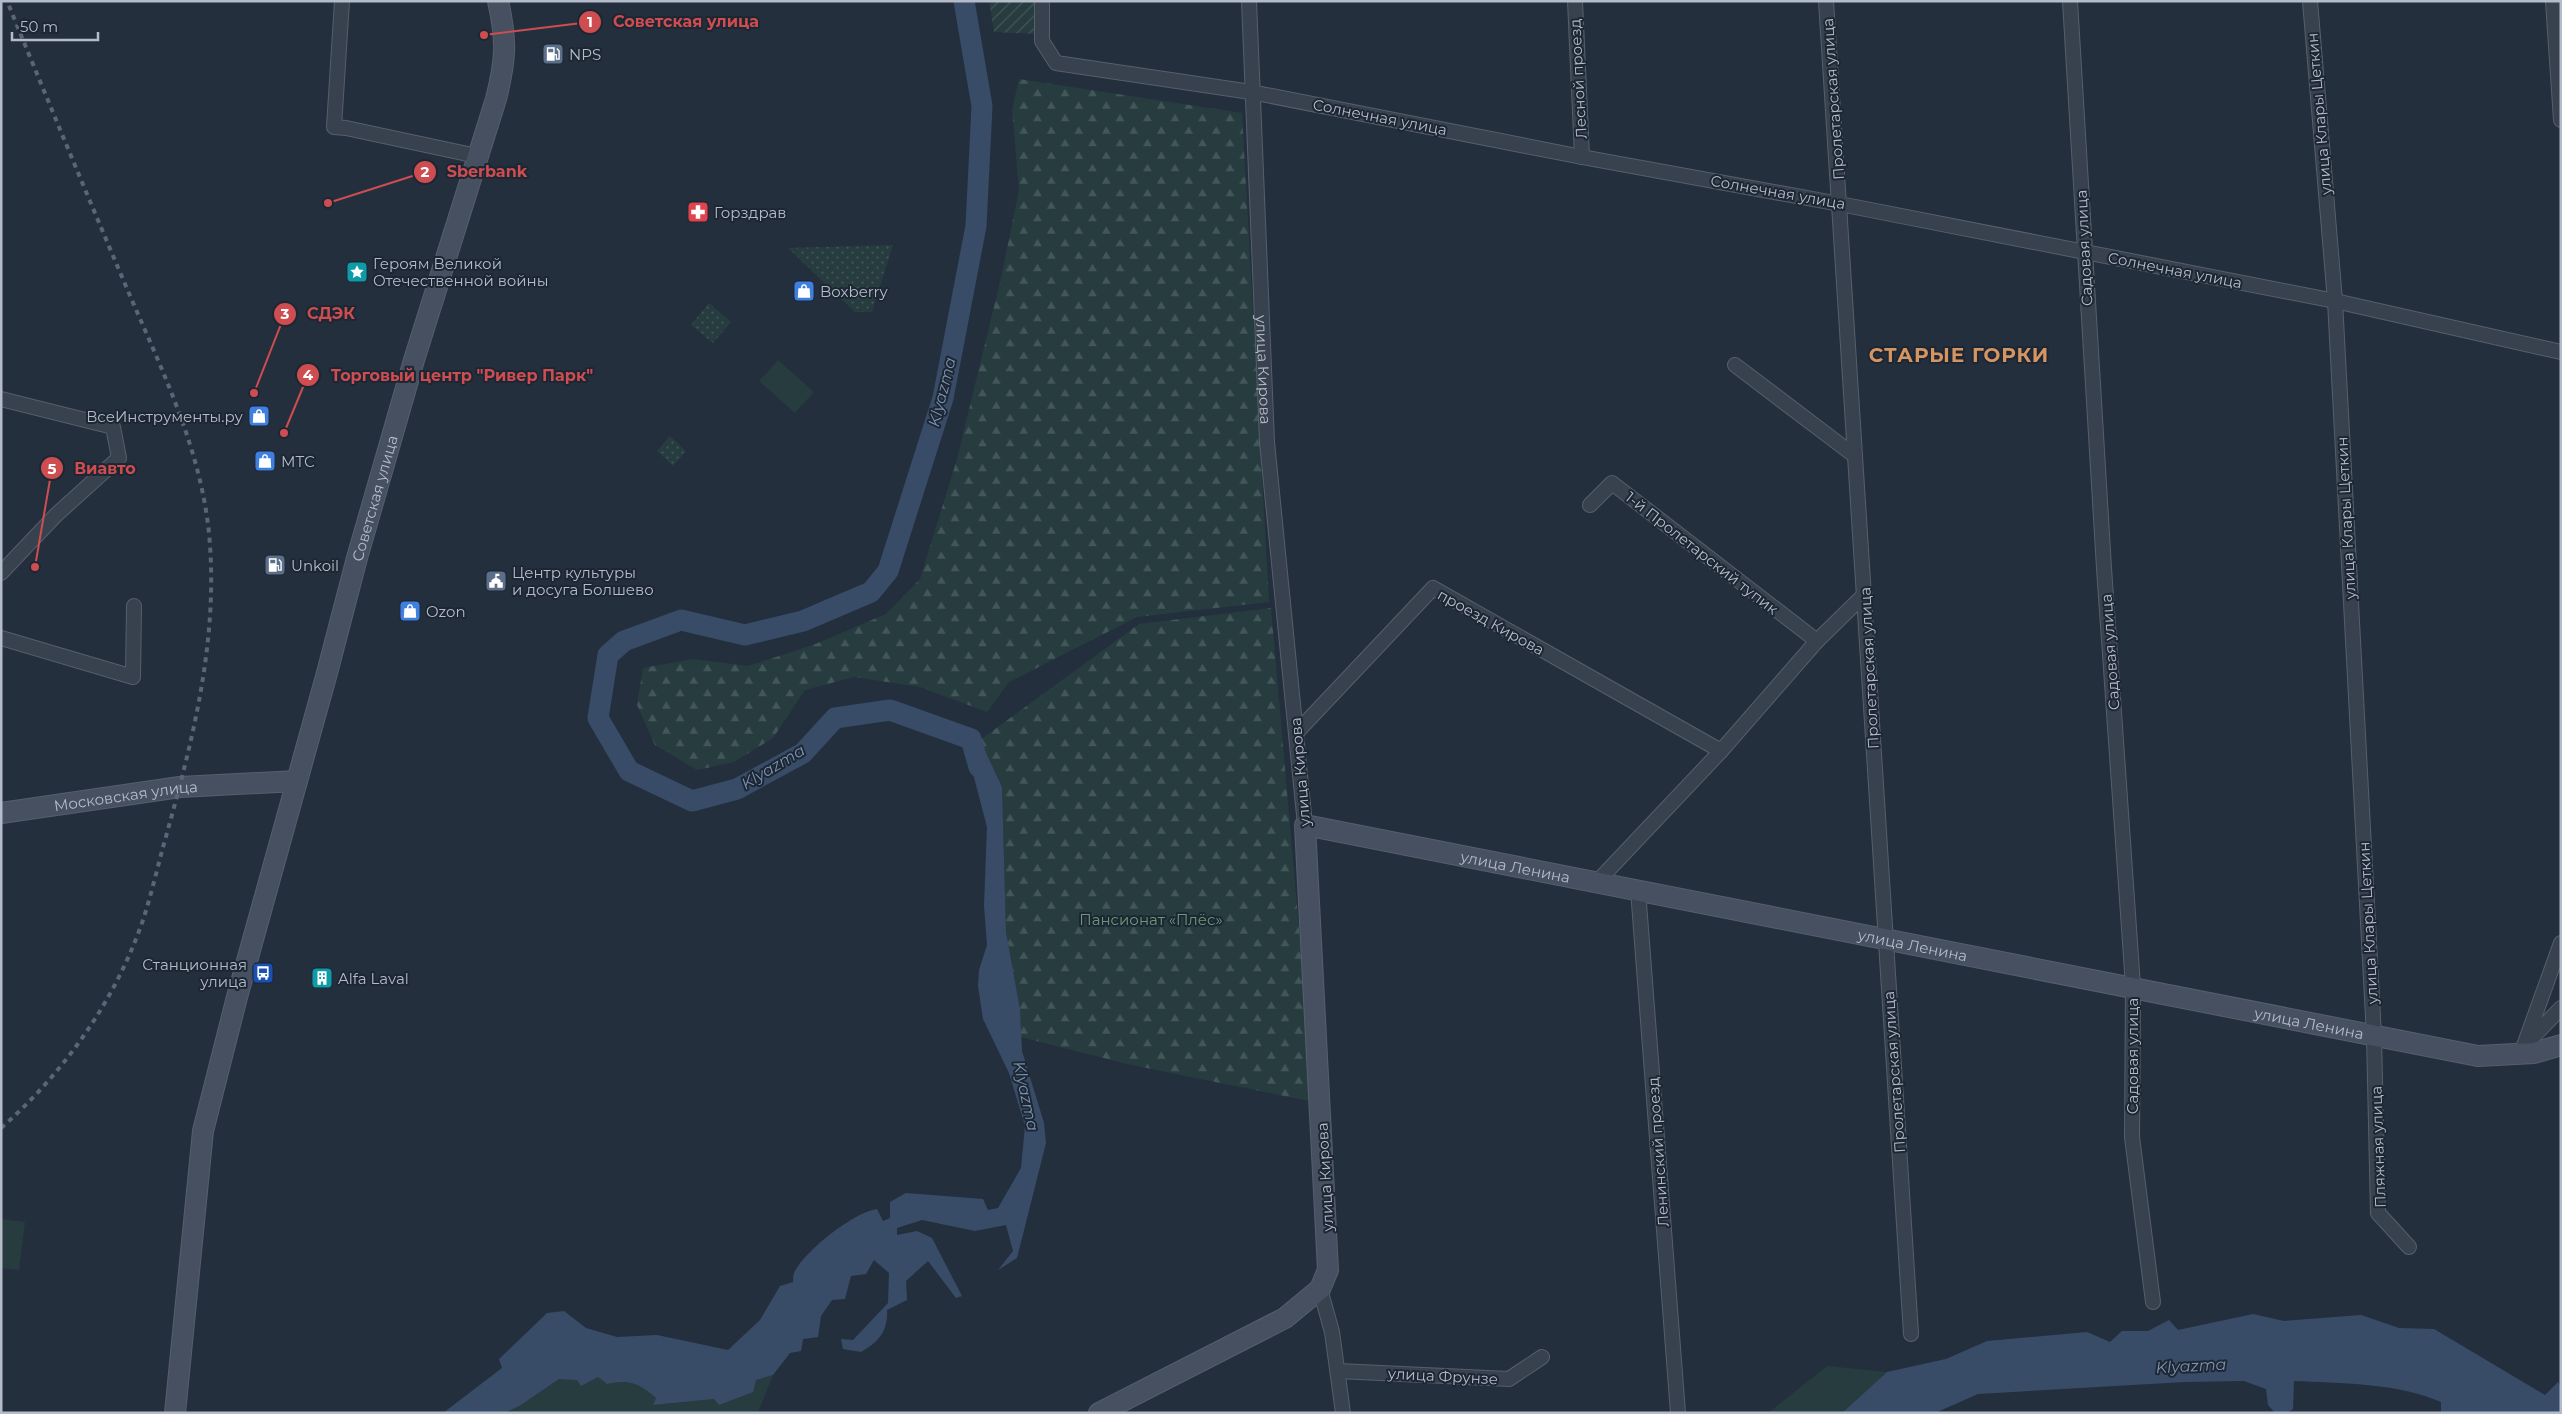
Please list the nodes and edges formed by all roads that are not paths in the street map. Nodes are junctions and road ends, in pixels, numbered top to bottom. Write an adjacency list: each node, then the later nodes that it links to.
1 (342, 1): 12 (street)
2 (498, 1): 12 (street, Советская улица)
3 (1042, 1): 10 (street, Солнечная улица)
4 (1249, 1): 10 (street, улица Кирова)
5 (1575, 1): 13 (street, Лесной проезд)
6 (1826, 1): 14 (street, Пролетарская улица)
7 (2070, 1): 15 (street, Садовая улица)
8 (2310, 1): 16 (street, улица Клары Цеткин)
9 (2553, 1): 11 (street)
10 (1251, 92): 13 (street, Солнечная улица); 27 (street, улица Кирова)
11 (2561, 120)
12 (477, 156): 29 (street, Советская улица)
13 (1582, 157): 14 (street, Солнечная улица)
14 (1840, 204): 15 (street, Солнечная улица); 20 (street, Пролетарская улица)
15 (2085, 253): 16 (street, Солнечная улица); 38 (street, Садовая улица)
16 (2335, 301): 17 (street, Солнечная улица); 40 (street, улица Клары Цеткин)
17 (2561, 352)
18 (1735, 365): 20 (street)
19 (1, 399): 22 (street)
20 (1855, 456): 23 (street, Пролетарская улица)
21 (1590, 505): 26 (street, 1-й Пролетарский тупик)
22 (1, 574)
23 (1865, 594): 26 (street); 36 (street, Пролетарская улица)
24 (134, 606): 25 (street)
25 (1, 638)
26 (1817, 642): 28 (street)
27 (1297, 732): 28 (street, проезд Кирова); 33 (street, улица Кирова)
28 (1720, 751): 34 (street)
29 (296, 781): 30 (street, Московская улица); 31 (street, Советская улица)
30 (252, 784): 31 (street); 32 (street, Московская улица)
31 (288, 809): 49 (street, Советская улица)
32 (1, 813)
33 (1305, 825): 34 (street, улица Ленина); 44 (street, улица Кирова)
34 (1597, 882): 35 (street, улица Ленина)
35 (1638, 890): 36 (street, улица Ленина); 52 (street, Ленинский проезд)
36 (1885, 939): 38 (street, улица Ленина); 46 (street, Пролетарская улица)
37 (2561, 943): 42 (street)
38 (2133, 986): 40 (street, улица Ленина); 45 (street, Садовая улица)
39 (2561, 1008): 42 (street)
40 (2374, 1036): 42 (street, улица Ленина); 43 (street, Пляжная улица)
41 (2561, 1045): 42 (street, улица Ленина)
42 (2522, 1050)
43 (2409, 1247)
44 (1320, 1289): 48 (street); 50 (street)
45 (2153, 1302)
46 (1911, 1334)
47 (1542, 1357): 48 (street, улица Фрунзе)
48 (1338, 1371): 51 (street)
49 (175, 1413)
50 (1099, 1413)
51 (1343, 1413)
52 (1678, 1413)

